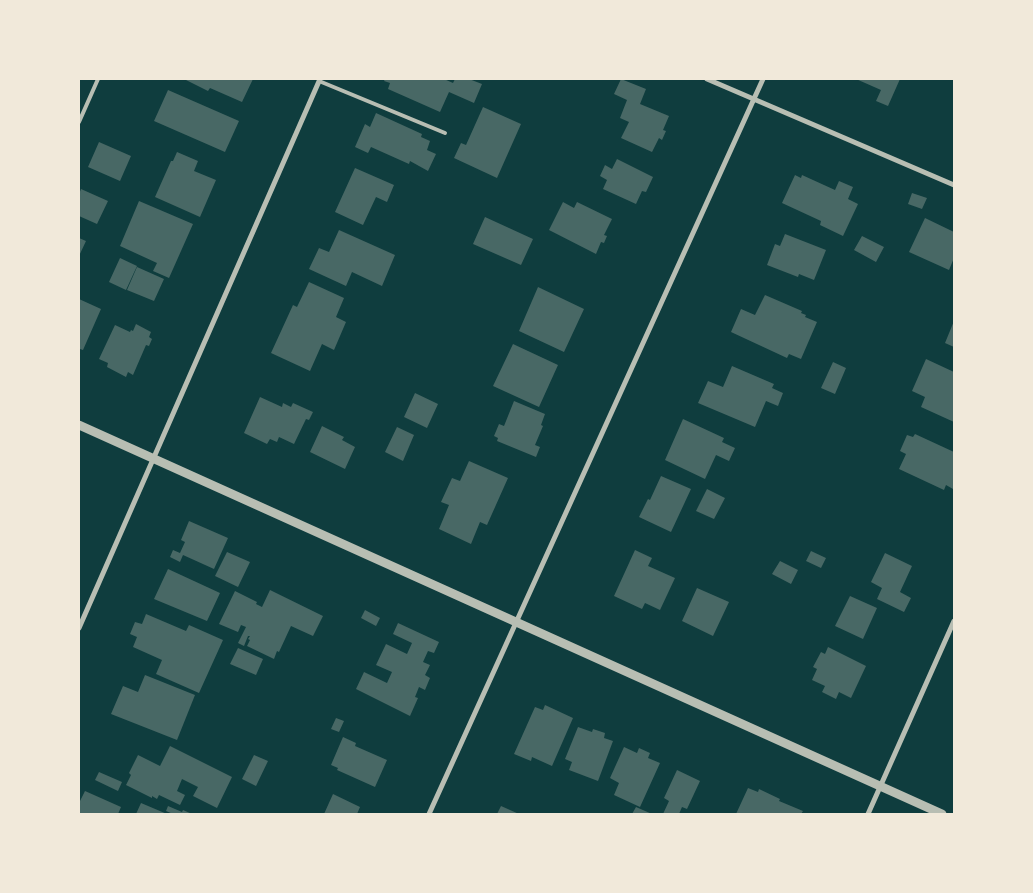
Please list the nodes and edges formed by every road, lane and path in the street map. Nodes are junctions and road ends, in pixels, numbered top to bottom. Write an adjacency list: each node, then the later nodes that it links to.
1 (98, 79): 6 (lane)
2 (707, 79): 5 (street)
3 (762, 79): 5 (street)
4 (319, 80): 7 (lane); 10 (street)
5 (753, 100): 8 (street); 12 (street)
6 (79, 122)
7 (445, 133)
8 (954, 185)
9 (79, 425): 10 (street)
10 (154, 458): 12 (street); 13 (street)
11 (954, 621): 14 (street)
12 (516, 622): 14 (street); 15 (street)
13 (79, 628)
14 (880, 786): 16 (street); 17 (street)
15 (429, 814)
16 (868, 814)
17 (942, 814)

